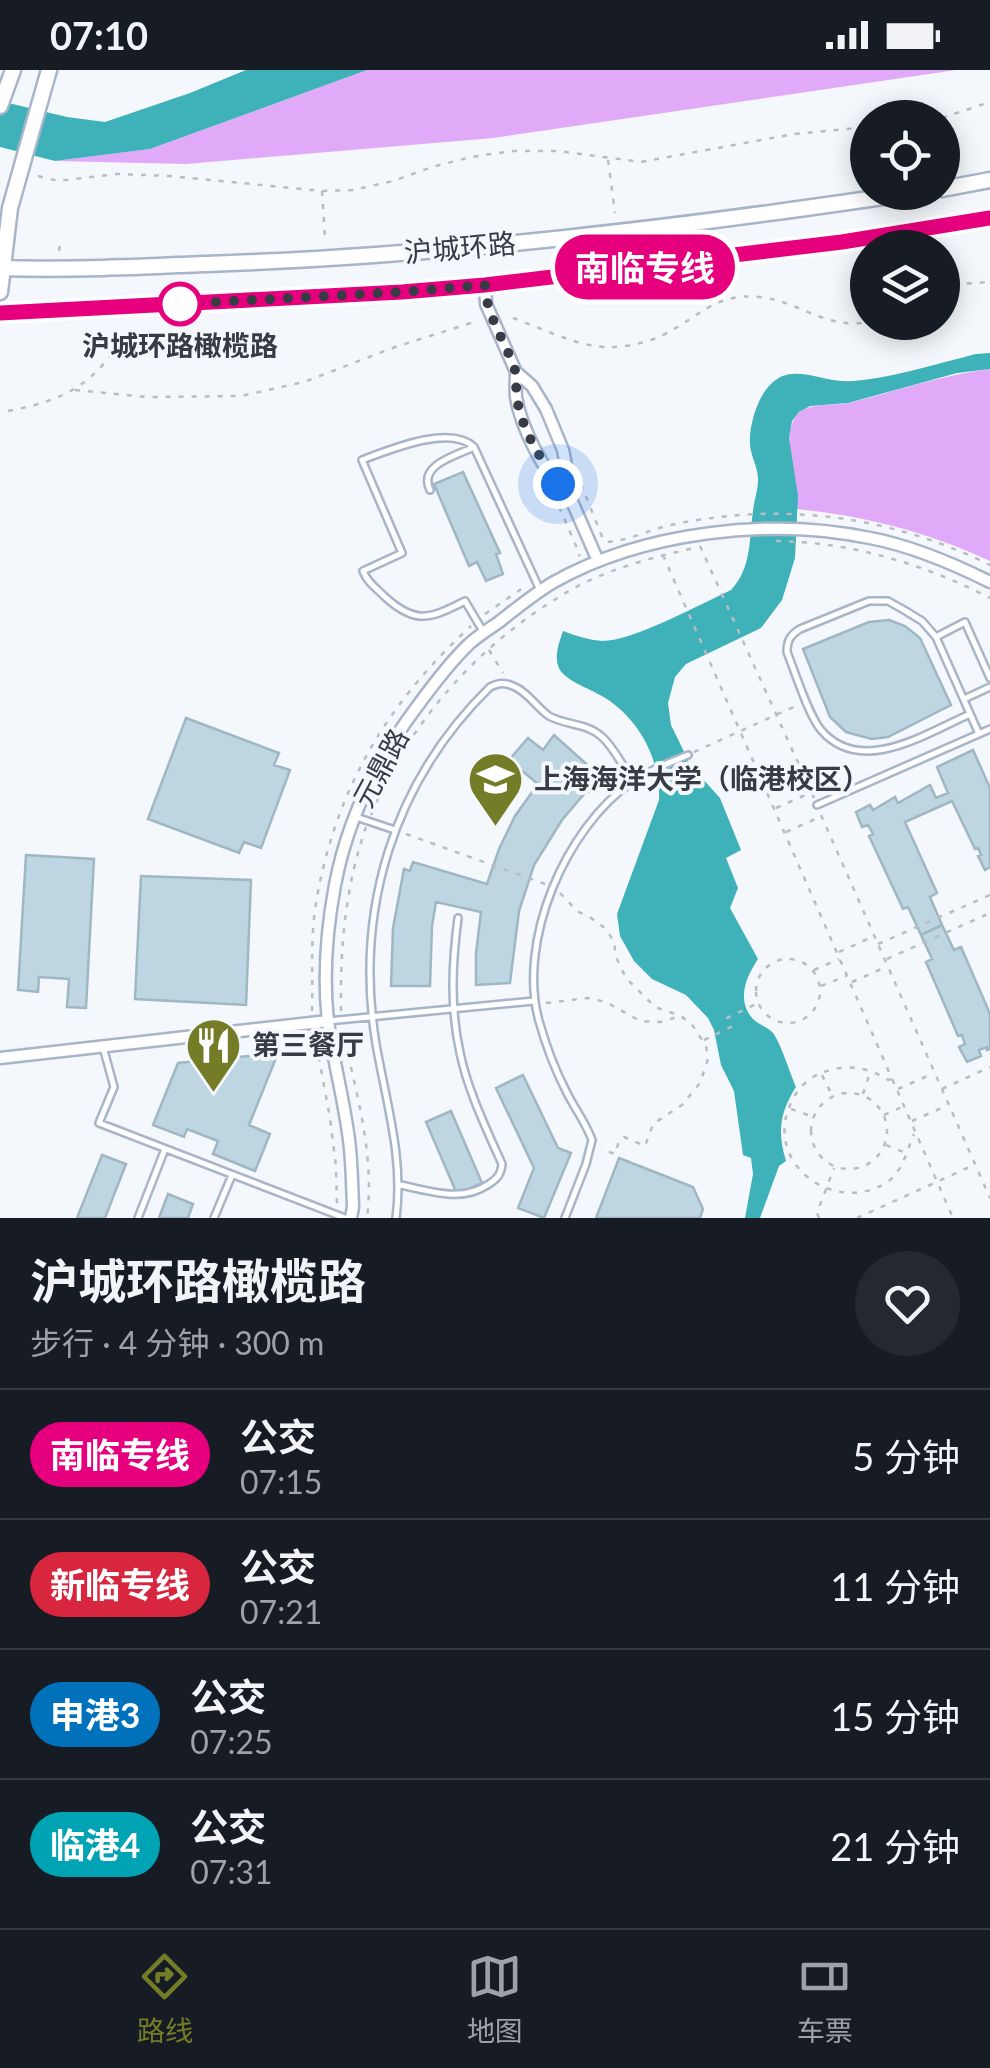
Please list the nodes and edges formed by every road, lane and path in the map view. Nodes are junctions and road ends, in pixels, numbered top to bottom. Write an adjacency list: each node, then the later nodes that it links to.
1 (13, 70): 3 (main road)
2 (49, 70): 18 (main road)
3 (1, 102)
4 (990, 102): 5 (path)
5 (960, 112)
6 (850, 129): 7 (path)
7 (608, 160): 11 (path); 13 (path)
8 (38, 176): 11 (path)
9 (990, 180): 10 (main road)
10 (960, 186)
11 (322, 191): 15 (path)
12 (850, 201): 18 (main road, 沪城环路)
13 (614, 213)
14 (990, 218): 21 (main road, 沪城环路)
15 (325, 239)
16 (60, 244): 17 (path)
17 (58, 251)
18 (2, 268): 22 (main road)
19 (990, 282): 20 (path)
20 (960, 284)
21 (485, 285): 23 (main road, 沪城环路); 28 (street)
22 (0, 292)
23 (0, 313)
24 (514, 318): 26 (path)
25 (471, 323): 29 (path)
26 (850, 324)
27 (128, 333): 29 (path)
28 (516, 372): 34 (street); 34 (street)
29 (75, 390): 30 (path)
30 (8, 412)
31 (474, 447): 33 (lane); 40 (lane); 42 (lane)
32 (578, 472): 35 (path)
33 (430, 490)
34 (567, 490): 38 (street)
35 (800, 513)
36 (799, 536): 38 (street, 元鼎路); 39 (street); 41 (path)
37 (664, 555): 44 (path); 51 (path); 53 (path)
38 (598, 561): 40 (street, 元鼎路)
39 (990, 582)
40 (541, 591): 42 (street, 元鼎路)
41 (990, 598)
42 (484, 633): 60 (street, 元鼎路)
43 (936, 636): 45 (lane); 48 (lane); 49 (lane)
44 (488, 649): 46 (path); 62 (path)
45 (990, 678)
46 (507, 684): 56 (lane); 63 (lane)
47 (990, 687): 48 (lane)
48 (964, 700): 50 (lane)
49 (807, 701): 50 (lane); 51 (path)
50 (970, 714): 54 (lane)
51 (778, 715): 53 (path); 57 (path)
52 (990, 729): 54 (lane)
53 (741, 731): 55 (path); 59 (path)
54 (979, 734): 58 (lane)
55 (688, 755): 56 (lane)
56 (633, 781): 78 (lane)
57 (812, 792): 58 (path); 59 (path)
58 (817, 805): 61 (path)
59 (774, 808): 64 (path)
60 (355, 816): 62 (lane); 83 (street, 元鼎路)
61 (822, 816): 64 (path); 68 (path)
62 (368, 821): 63 (lane); 82 (path)
63 (396, 830): 81 (lane)
64 (785, 832): 70 (path)
65 (990, 895): 69 (path)
66 (990, 913): 72 (path)
67 (458, 918): 80 (lane)
68 (875, 936): 69 (path); 70 (path)
69 (878, 944): 72 (path)
70 (837, 952): 71 (path)
71 (840, 959): 74 (path); 75 (path)
72 (885, 960): 73 (path)
73 (888, 966): 76 (path); 91 (path)
74 (813, 971): 77 (path); 79 (path)
75 (847, 975): 76 (path); 77 (path)
76 (850, 982): 92 (path)
77 (819, 987): 79 (path)
78 (534, 1001): 80 (lane); 85 (path); 105 (lane)
79 (758, 1003): 85 (path)
80 (453, 1009): 81 (lane); 112 (lane)
81 (372, 1016): 82 (lane); 112 (lane)
82 (342, 1019): 83 (lane); 118 (path)
83 (328, 1021): 84 (street); 117 (street, 元鼎路)
84 (312, 1024): 86 (street); 117 (path)
85 (703, 1040): 105 (path)
86 (103, 1046): 87 (street); 106 (lane)
87 (0, 1058)
88 (990, 1067): 93 (path)
89 (871, 1071): 90 (path); 92 (path); 95 (path)
90 (822, 1073): 96 (path); 99 (path)
91 (935, 1073): 93 (path); 94 (path)
92 (892, 1078): 94 (path)
93 (942, 1089): 97 (path)
94 (897, 1090): 98 (path)
95 (862, 1095): 96 (path); 100 (path)
96 (832, 1096): 101 (path)
97 (949, 1104): 102 (path); 108 (path)
98 (904, 1106): 100 (path); 102 (path)
99 (788, 1108): 101 (path); 113 (path)
100 (883, 1115): 104 (path)
101 (813, 1117): 109 (path)
102 (910, 1121): 103 (path)
103 (916, 1132): 107 (path); 111 (path)
104 (884, 1145): 107 (path); 109 (path)
105 (592, 1146): 120 (lane)
106 (165, 1149): 110 (lane); 115 (lane)
107 (908, 1154): 113 (path)
108 (975, 1165): 111 (path); 114 (path)
109 (835, 1166): 113 (path)
110 (232, 1175): 116 (lane); 117 (lane)
111 (937, 1182): 122 (path); 123 (path)
112 (400, 1185): 119 (lane)
113 (826, 1191): 121 (path)
114 (990, 1198)
115 (138, 1218)
116 (214, 1218)
117 (344, 1218)
118 (367, 1218)
119 (396, 1218)
120 (565, 1218)
121 (819, 1218)
122 (856, 1218)
123 (953, 1218)

